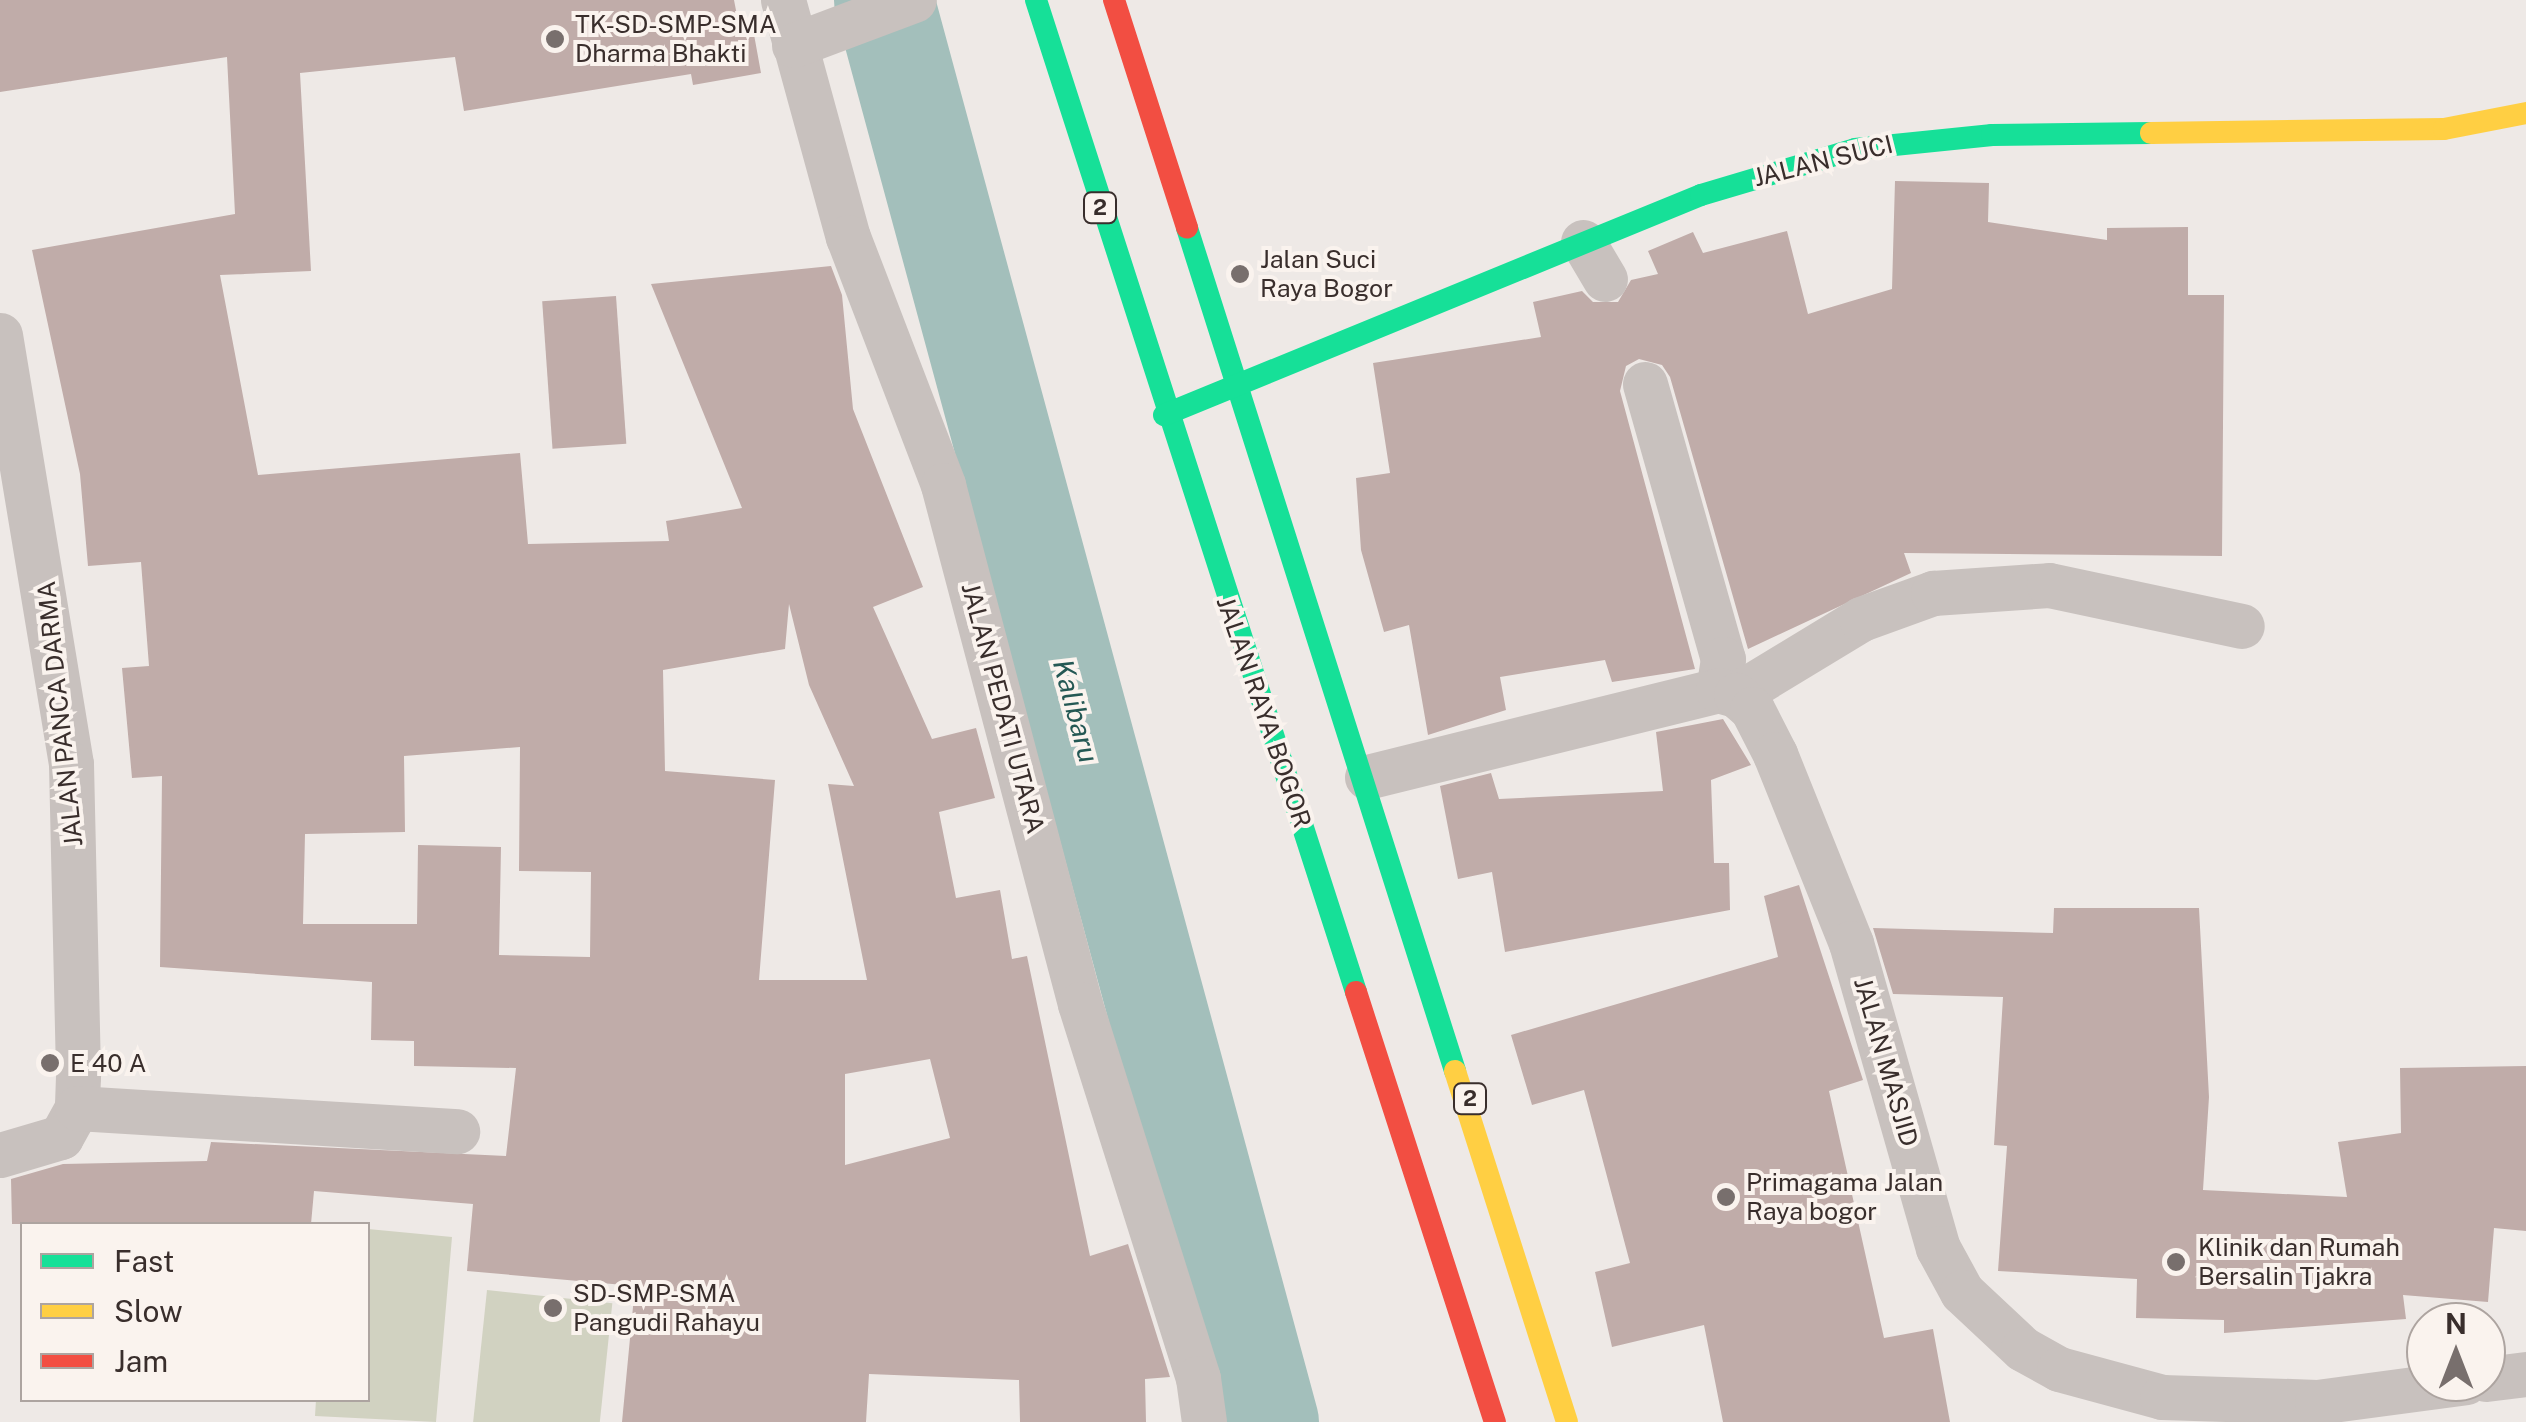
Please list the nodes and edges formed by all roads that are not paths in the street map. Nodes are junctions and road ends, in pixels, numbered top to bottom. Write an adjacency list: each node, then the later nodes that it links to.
1 (783, 0): 5 (street, JALAN PEDATI UTARA)
2 (1036, 0): 10 (main road, JALAN RAYA BOGOR / 2)
3 (1114, 0): 9 (main road, 2)
4 (912, 1): 5 (street)
5 (794, 45): 18 (street, JALAN PEDATI UTARA)
6 (2526, 113): 9 (main road, JALAN SUCI)
7 (0, 335): 14 (street, JALAN PANCA DARMA)
8 (1645, 384): 12 (street)
9 (1236, 389): 10 (main road, JALAN SUCI); 13 (main road, 2)
10 (1164, 415): 19 (main road, JALAN RAYA BOGOR / 2)
11 (2242, 626): 12 (street)
12 (1727, 693): 13 (street); 17 (street, JALAN MASJID)
13 (1367, 777): 20 (main road, 2)
14 (76, 1108): 15 (street); 16 (street)
15 (458, 1131)
16 (0, 1155)
17 (2406, 1390)
18 (1204, 1422)
19 (1495, 1422)
20 (1568, 1422)

